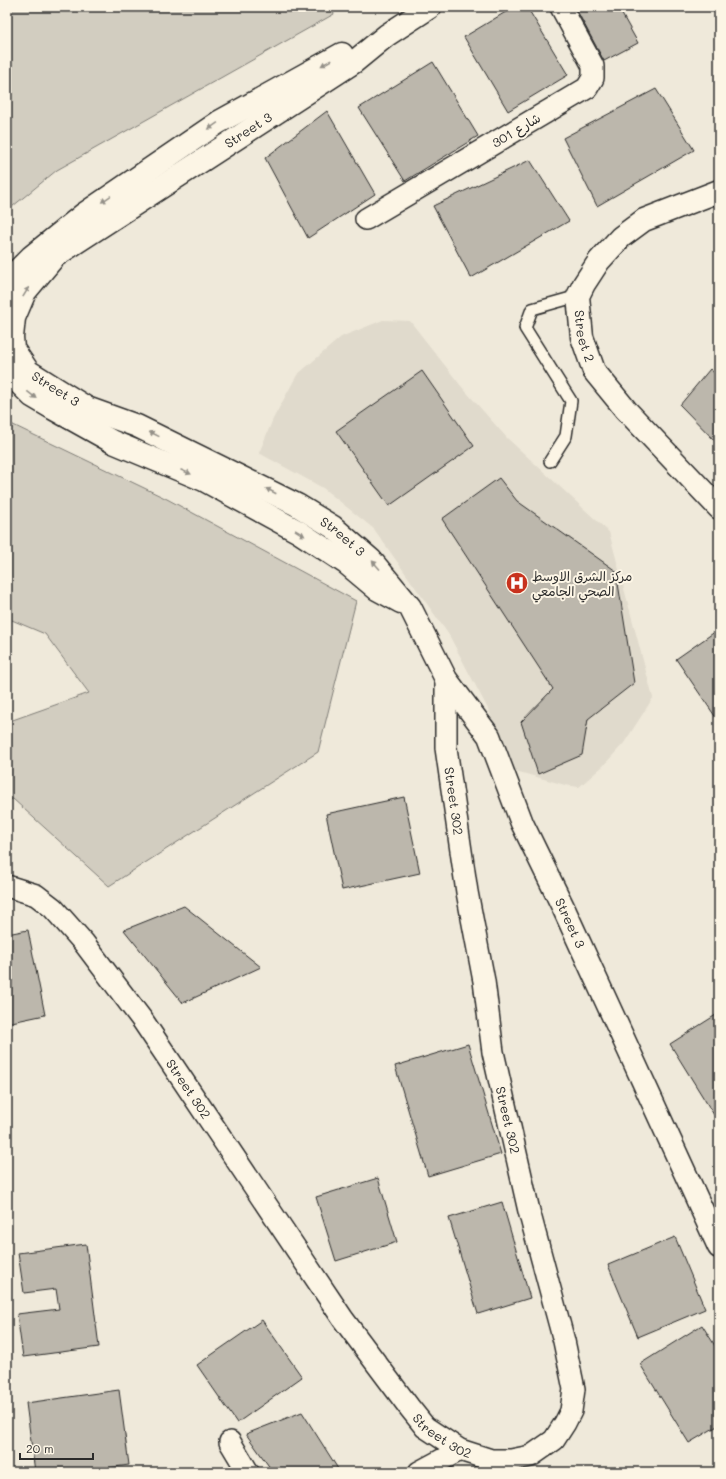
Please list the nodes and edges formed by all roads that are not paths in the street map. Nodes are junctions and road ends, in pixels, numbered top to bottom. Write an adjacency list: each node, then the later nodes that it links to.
1 (430, 7): 3 (street, Street 3)
2 (562, 7): 5 (street, شارع 301)
3 (387, 35): 6 (street, Street 3, one-way to 6); 11 (street, Street 3, one-way to 3)
4 (719, 191): 7 (street, Street 2)
5 (366, 219)
6 (7, 293)
7 (578, 296): 9 (lane); 10 (street, Street 2)
8 (7, 366): 11 (street, Street 3, one-way to 11)
9 (550, 461)
10 (719, 508)
11 (410, 606): 12 (street, Street 3)
12 (446, 679): 14 (street, Street 3); 16 (street, Street 302)
13 (7, 886): 16 (street, Street 302)
14 (719, 1247)
15 (230, 1442): 17 (street)
16 (460, 1450): 18 (street)
17 (248, 1472)
18 (418, 1472)

